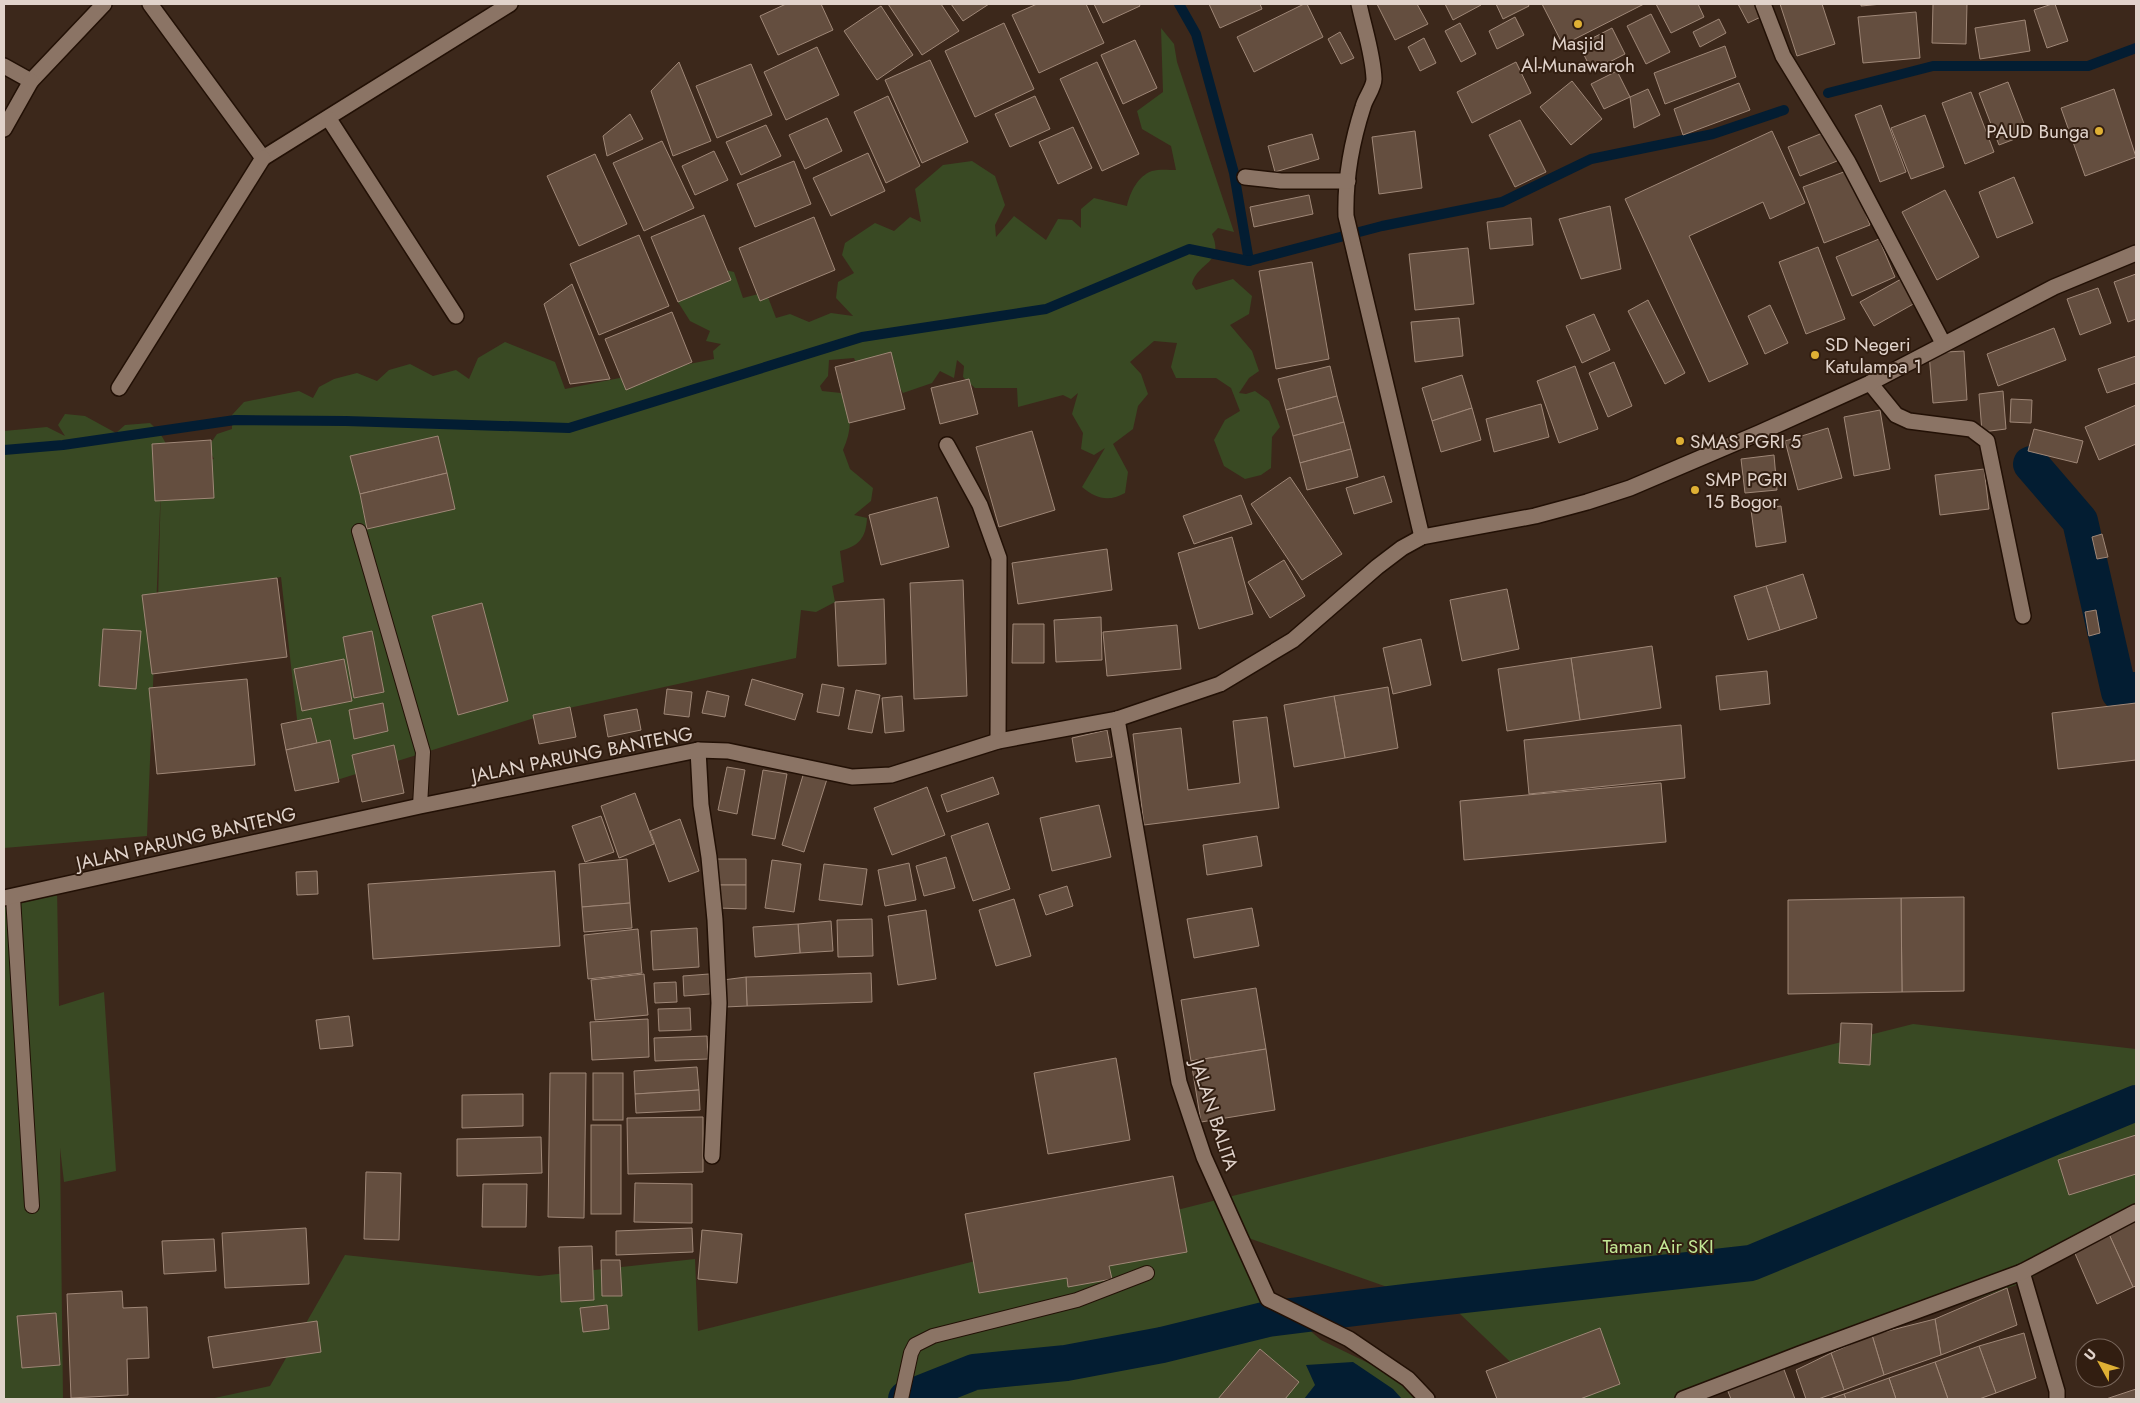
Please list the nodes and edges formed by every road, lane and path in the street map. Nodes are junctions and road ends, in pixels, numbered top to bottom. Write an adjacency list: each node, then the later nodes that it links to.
1 (104, 4): 7 (street)
2 (150, 4): 10 (street)
3 (510, 4): 8 (street)
4 (1358, 4): 12 (street)
5 (1763, 4): 15 (street)
6 (4, 66): 7 (street)
7 (31, 81): 9 (street)
8 (329, 118): 10 (street); 14 (street)
9 (4, 129)
10 (263, 158): 17 (street)
11 (1245, 176): 12 (street)
12 (1348, 182): 20 (street)
13 (2136, 253): 15 (street, JALAN PARUNG BANTENG)
14 (456, 316)
15 (1943, 342): 16 (street, JALAN PARUNG BANTENG)
16 (1870, 383): 20 (street, JALAN PARUNG BANTENG); 21 (street)
17 (119, 388)
18 (947, 445): 23 (street)
19 (359, 531): 25 (lane)
20 (1422, 537): 22 (street, JALAN PARUNG BANTENG)
21 (2023, 616)
22 (1118, 718): 23 (street, JALAN PARUNG BANTENG); 33 (street, JALAN BALITA)
23 (998, 741): 24 (street, JALAN PARUNG BANTENG)
24 (698, 750): 25 (street, JALAN PARUNG BANTENG); 27 (street)
25 (420, 806): 26 (street, JALAN PARUNG BANTENG)
26 (8, 898): 28 (lane)
27 (712, 1156)
28 (32, 1206)
29 (2136, 1212): 30 (street)
30 (2022, 1272): 34 (street); 35 (street)
31 (1147, 1273): 32 (lane)
32 (902, 1399)
33 (1427, 1399)
34 (1683, 1399)
35 (2057, 1399)

